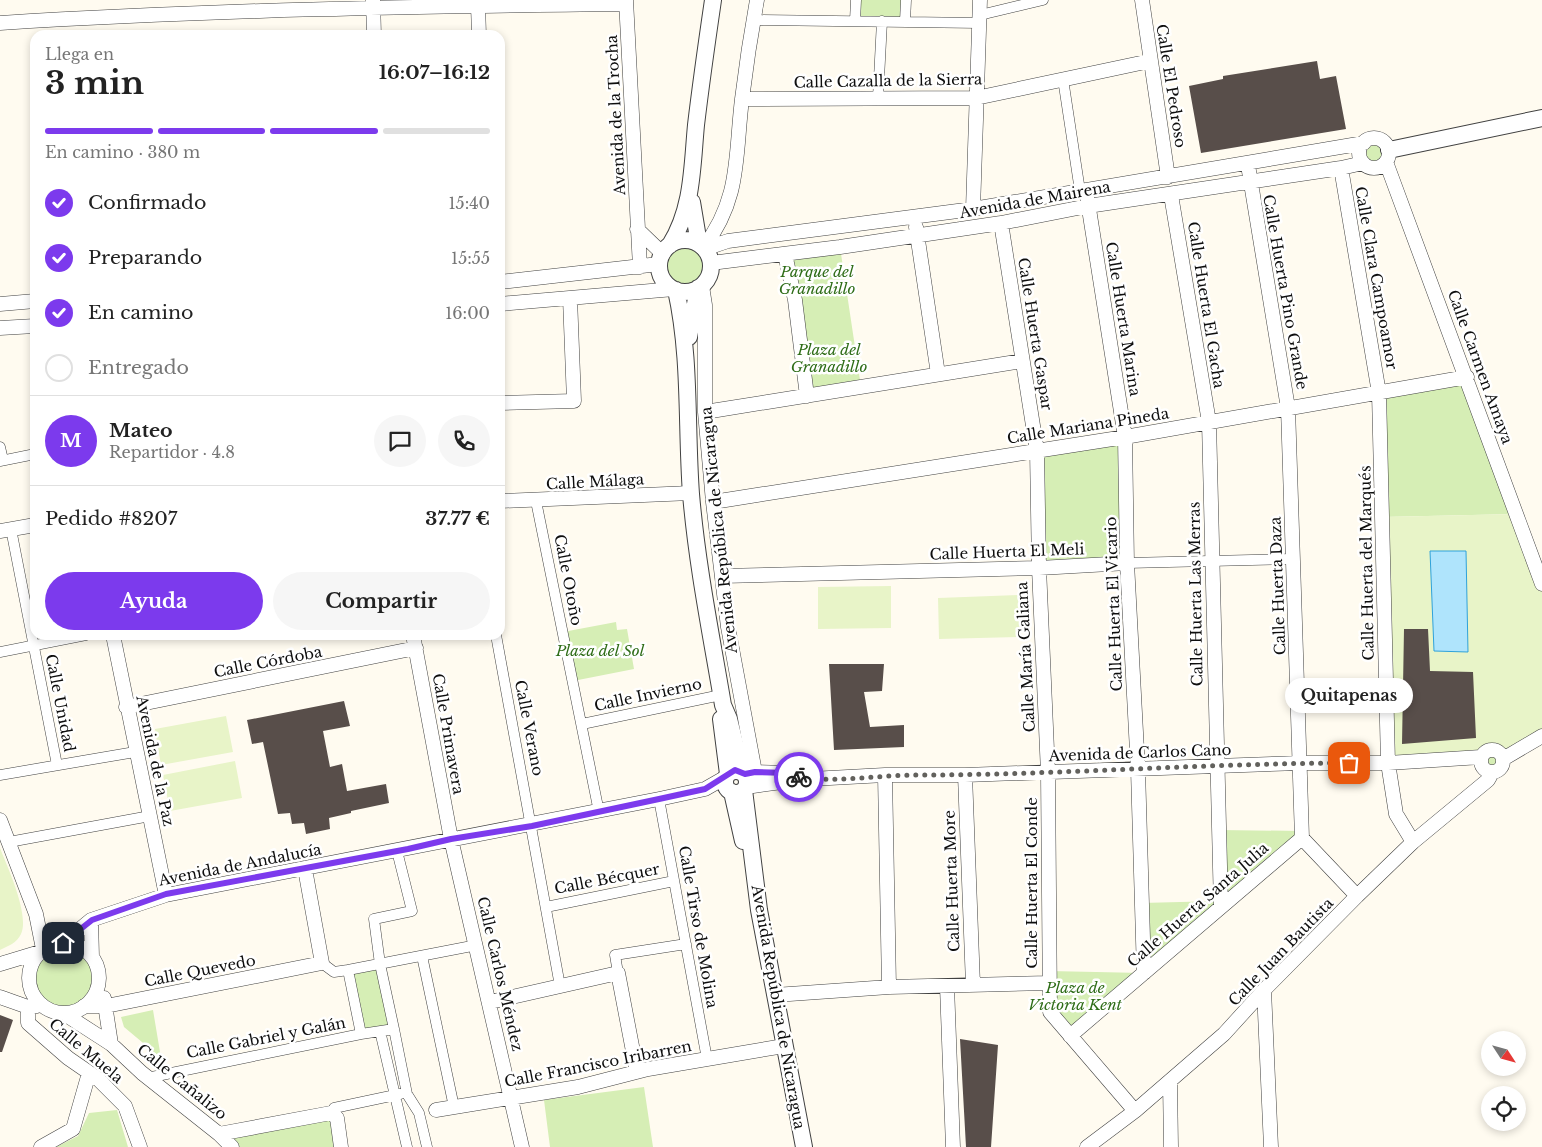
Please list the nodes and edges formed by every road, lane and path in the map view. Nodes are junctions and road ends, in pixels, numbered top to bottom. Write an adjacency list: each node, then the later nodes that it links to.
1 (713, 0): 33 (street)
2 (757, 0): 12 (street)
3 (856, 0): 13 (street)
4 (906, 0): 15 (street)
5 (980, 0): 11 (street)
6 (1043, 0): 11 (street)
7 (1142, 0): 19 (street, Calle El Pedroso)
8 (626, 2): 10 (street); 39 (street, Avenida de la Trocha)
9 (373, 3): 10 (street); 16 (street); 17 (street)
10 (475, 4): 18 (street)
11 (980, 19): 15 (street); 22 (street)
12 (753, 20): 13 (street); 23 (street)
13 (855, 21): 14 (street)
14 (882, 22): 15 (street); 21 (street)
15 (905, 22)
16 (0, 23)
17 (374, 30)
18 (478, 30)
19 (1150, 61): 20 (street, Calle Cazalla de la Sierra); 30 (street, Calle El Pedroso)
20 (1063, 80): 22 (street, Calle Cazalla de la Sierra); 32 (street)
21 (878, 98): 22 (street, Calle Cazalla de la Sierra); 23 (street, Calle Cazalla de la Sierra)
22 (976, 98): 36 (street)
23 (742, 99): 41 (street)
24 (1542, 118): 26 (street)
25 (1364, 143): 26 (street); 27 (street); 28 (street)
26 (1387, 156): 27 (street); 57 (street, Calle Carmen Amaya)
27 (1363, 163): 29 (street, Avenida de Mairena)
28 (1248, 164): 30 (street); 31 (street, Calle Huerta Pino Grande)
29 (1341, 168): 31 (street, Avenida de Mairena); 58 (street, Calle Clara Campoamor)
30 (1168, 178): 32 (street)
31 (1250, 182): 34 (street, Avenida de Mairena); 61 (street, Calle Huerta Pino Grande)
32 (1083, 190): 35 (street, Calle Huerta Marina); 36 (street)
33 (690, 193): 41 (street); 42 (street)
34 (1171, 194): 35 (street, Avenida de Mairena); 63 (street, Calle Huerta El Gacha)
35 (1088, 206): 38 (street, Avenida de Mairena); 64 (street, Calle Huerta Marina)
36 (973, 209): 37 (street)
37 (915, 218): 40 (street); 41 (street)
38 (1001, 223): 40 (street, Avenida de Mairena); 55 (street, Calle Huerta Gaspar)
39 (638, 229): 42 (street); 44 (street, Avenida de la Trocha)
40 (916, 235): 43 (street, Avenida de Mairena); 56 (street)
41 (704, 251): 42 (street); 43 (street, Avenida de Mairena); 46 (street)
42 (664, 254): 44 (street); 47 (street)
43 (785, 254): 59 (street)
44 (640, 268): 45 (street)
45 (505, 282)
46 (700, 287): 47 (street); 54 (street, Avenida República de Nicaragua); 62 (street, Avenida República de Nicaragua)
47 (675, 290): 48 (street); 54 (street, Avenida República de Nicaragua)
48 (570, 298): 51 (street); 60 (street)
49 (30, 301): 50 (street)
50 (0, 304)
51 (505, 304)
52 (30, 326): 53 (street)
53 (0, 328)
54 (685, 359): 69 (street, Avenida República de Nicaragua)
55 (1022, 361): 56 (street); 66 (street, Calle Huerta Gaspar)
56 (938, 374): 59 (street)
57 (1467, 377): 58 (street, Calle Mariana Pineda); 80 (street, Calle Carmen Amaya)
58 (1379, 393): 61 (street, Calle Mariana Pineda); 97 (street, Calle Huerta del Marqués)
59 (807, 396): 62 (street)
60 (505, 403)
61 (1288, 408): 63 (street, Calle Mariana Pineda); 75 (street, Calle Huerta Daza)
62 (705, 412): 72 (street, Avenida República de Nicaragua)
63 (1209, 422): 64 (street, Calle Mariana Pineda); 76 (street, Calle Huerta Las Merras)
64 (1125, 437): 66 (street, Calle Mariana Pineda); 77 (street, Calle Huerta El Vicario)
65 (0, 447): 68 (street)
66 (1037, 451): 72 (street, Calle Mariana Pineda); 78 (street, Calle María Galiana)
67 (30, 455): 68 (street)
68 (1, 460)
69 (691, 493): 71 (street, Calle Málaga); 89 (street, Avenida República de Nicaragua)
70 (505, 501): 71 (street, Calle Málaga)
71 (536, 501): 91 (street, Calle Otoño)
72 (713, 502): 79 (street, Avenida República de Nicaragua)
73 (30, 526): 74 (street)
74 (5, 530): 81 (street, Calle Unidad)
75 (1293, 559): 76 (street, Calle Huerta El Meli); 96 (street, Calle Huerta Daza)
76 (1211, 562): 77 (street, Calle Huerta El Meli); 99 (street, Calle Huerta Las Merras)
77 (1127, 563): 78 (street, Calle Huerta El Meli); 100 (street, Calle Huerta El Vicario)
78 (1039, 568): 79 (street, Calle Huerta El Meli); 101 (street, Calle María Galiana)
79 (722, 576): 106 (street, Avenida República de Nicaragua)
80 (1542, 584)
81 (30, 634)
82 (32, 640): 87 (street, Calle Unidad)
83 (62, 640): 87 (street)
84 (114, 640): 90 (street, Avenida de la Paz)
85 (497, 640): 111 (street, Calle Verano)
86 (415, 642): 90 (street, Calle Córdoba); 113 (street, Calle Primavera)
87 (33, 646): 88 (street); 98 (street, Calle Unidad)
88 (0, 652)
89 (722, 700): 91 (street, Calle Invierno); 106 (street, Avenida República de Nicaragua)
90 (126, 707): 93 (street, Avenida de la Paz)
91 (582, 724): 108 (street, Calle Otoño)
92 (1542, 736): 95 (street)
93 (136, 752): 98 (street); 109 (street, Avenida de la Paz)
94 (1482, 757): 95 (street); 97 (street, Avenida de Carlos Cano); 102 (street)
95 (1503, 759): 102 (street)
96 (1300, 763): 97 (street, Avenida de Carlos Cano); 99 (street, Avenida de Carlos Cano); 112 (street, Calle Huerta Daza)
97 (1388, 763): 115 (street, Calle Huerta del Marqués)
98 (57, 766): 103 (street)
99 (1217, 766): 100 (street, Avenida de Carlos Cano); 122 (street, Calle Huerta Las Merras)
100 (1138, 770): 101 (street, Avenida de Carlos Cano); 136 (street, Calle Huerta El Vicario)
101 (1048, 773): 105 (street, Avenida de Carlos Cano); 138 (street, Calle Huerta El Conde)
102 (1492, 773): 115 (street, Calle Juan Bautista)
103 (0, 775)
104 (885, 775): 105 (street, Avenida de Carlos Cano); 106 (street, Avenida de Carlos Cano); 142 (street)
105 (965, 775): 139 (street, Calle Huerta More)
106 (738, 781): 107 (street, Avenida de Andalucía); 144 (street, Avenida República de Nicaragua)
107 (659, 799): 108 (street, Avenida de Andalucía); 118 (street, Calle Tirso de Molina)
108 (599, 812): 111 (street, Avenida de Andalucía)
109 (150, 816): 114 (street); 119 (street, Avenida de la Paz)
110 (0, 820): 114 (street)
111 (532, 826): 113 (street, Avenida de Andalucía); 121 (street, Calle Verano)
112 (1302, 838): 120 (street); 122 (street, Calle Huerta Santa Julia)
113 (451, 839): 116 (street, Avenida de Andalucía); 127 (street, Calle Carlos Méndez)
114 (9, 842): 123 (street)
115 (1413, 842): 120 (street, Calle Juan Bautista)
116 (397, 851): 117 (street, Avenida de Andalucía); 133 (street)
117 (305, 869): 119 (street, Avenida de Andalucía); 131 (street)
118 (674, 881): 121 (street, Calle Bécquer); 126 (street, Calle Tirso de Molina)
119 (166, 894): 124 (street, Avenida de Andalucía)
120 (1357, 896): 143 (street, Calle Juan Bautista)
121 (546, 907): 140 (street, Calle Verano)
122 (1220, 907): 136 (street, Calle Huerta Santa Julia)
123 (36, 914): 125 (street); 128 (street)
124 (92, 920): 125 (street, Avenida de Andalucía); 130 (street)
125 (61, 943): 128 (street); 130 (street)
126 (686, 944): 135 (street); 158 (street, Calle Tirso de Molina)
127 (477, 945): 129 (street); 146 (street, Calle Carlos Méndez)
128 (41, 951): 132 (street); 147 (street)
129 (422, 956): 133 (street); 166 (street)
130 (92, 957): 137 (street)
131 (322, 963): 134 (street); 149 (street, Calle Quevedo)
132 (0, 964)
133 (380, 964): 134 (street); 152 (street)
134 (348, 970): 154 (street)
135 (618, 973): 140 (street); 159 (street)
136 (1144, 973): 155 (street, Calle Huerta Santa Julia)
137 (99, 976): 148 (street); 149 (street)
138 (1049, 983): 139 (street); 155 (street, Calle Huerta El Conde)
139 (973, 985): 141 (street)
140 (560, 986): 146 (street)
141 (947, 986): 142 (street); 181 (street)
142 (889, 987): 144 (street)
143 (1264, 990): 162 (street, Calle Juan Bautista); 184 (street)
144 (775, 995): 157 (street, Avenida República de Nicaragua)
145 (0, 996): 150 (street)
146 (490, 1002): 165 (street, Calle Carlos Méndez)
147 (43, 1006): 150 (street); 151 (street)
148 (84, 1006): 149 (street, Calle Quevedo); 151 (street)
149 (106, 1006): 156 (street)
150 (28, 1007): 160 (street, Calle Muela)
151 (63, 1013): 156 (street, Calle Cañalizo)
152 (394, 1029): 153 (street, Calle Gabriel y Galán); 163 (street)
153 (380, 1031): 154 (street, Calle Gabriel y Galán); 164 (street)
154 (361, 1034): 161 (street, Calle Gabriel y Galán)
155 (1070, 1036): 168 (street, Calle Huerta El Conde)
156 (110, 1044): 161 (street, Calle Cañalizo)
157 (784, 1046): 158 (street, Calle Francisco Iribarren); 180 (street, Avenida República de Nicaragua)
158 (707, 1059): 159 (street, Calle Francisco Iribarren)
159 (637, 1072): 165 (street, Calle Francisco Iribarren)
160 (89, 1073): 172 (street); 173 (street, Calle Muela)
161 (148, 1078): 171 (street, Calle Cañalizo)
162 (1170, 1081): 168 (street, Calle Juan Bautista); 183 (street)
163 (406, 1094): 164 (street); 170 (street)
164 (394, 1095): 169 (street); 176 (street)
165 (512, 1098): 166 (street, Calle Francisco Iribarren); 178 (street, Calle Carlos Méndez)
166 (454, 1107): 167 (street, Calle Francisco Iribarren)
167 (436, 1110): 170 (street, Calle Francisco Iribarren)
168 (1135, 1111): 182 (street, Calle Juan Bautista)
169 (331, 1113): 171 (street); 175 (street)
170 (418, 1113): 177 (street)
171 (219, 1134): 174 (street, Calle Cañalizo)
172 (41, 1147)
173 (140, 1147)
174 (232, 1147)
175 (341, 1147)
176 (407, 1147)
177 (427, 1147)
178 (522, 1147)
179 (800, 1147): 180 (street)
180 (804, 1147)
181 (953, 1147)
182 (1087, 1147)
183 (1171, 1147)
184 (1271, 1147)

